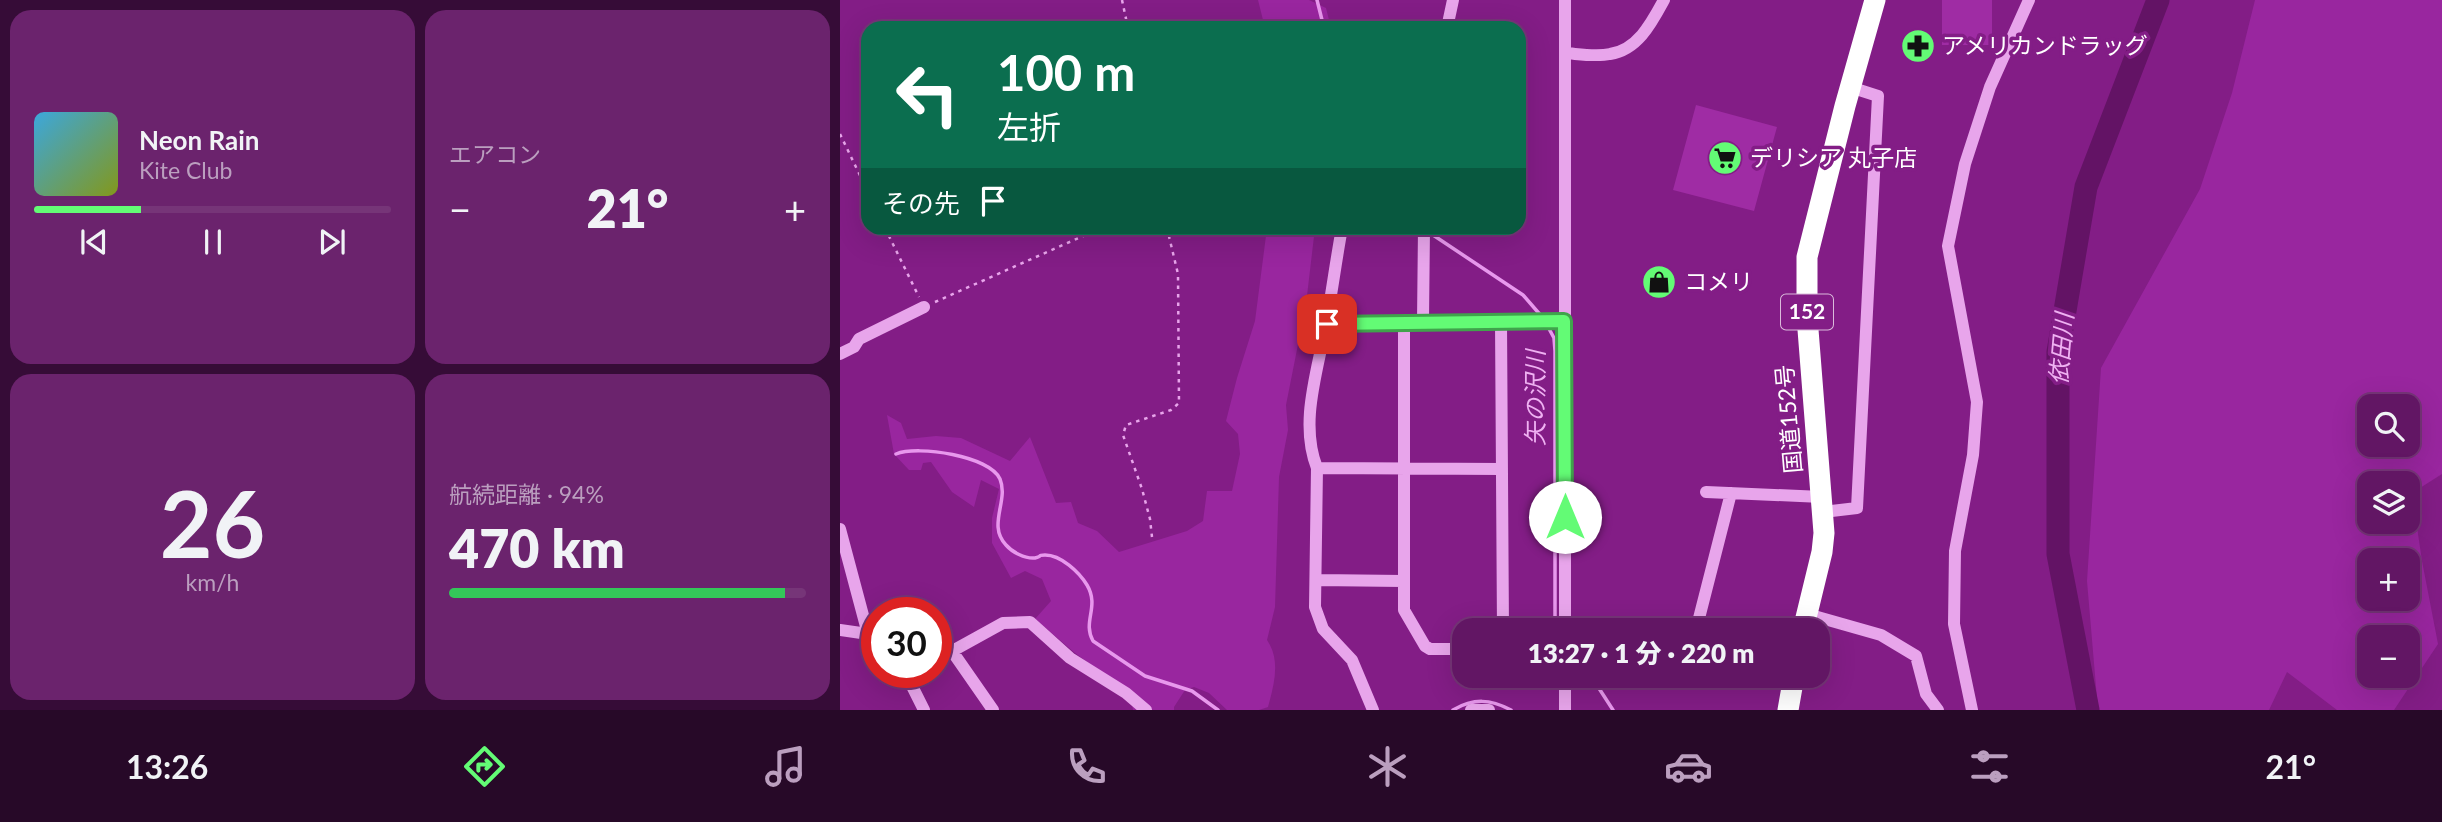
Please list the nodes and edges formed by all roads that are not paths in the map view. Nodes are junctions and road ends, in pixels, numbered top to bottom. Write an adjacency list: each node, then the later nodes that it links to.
1 (1453, 0): 6 (street)
2 (1565, 0): 7 (street)
3 (1664, 0): 7 (street)
4 (1875, 0): 8 (highway, 国道152号 / 152)
5 (2029, 0): 49 (street)
6 (1448, 21)
7 (1564, 53): 13 (street)
8 (1850, 87): 23 (highway, 国道152号 / 152); 23 (street)
9 (1341, 235): 16 (street)
10 (1423, 235): 12 (street)
11 (924, 307): 17 (street)
12 (1423, 321): 14 (street); 15 (street)
13 (1564, 321): 15 (street); 29 (street)
14 (1404, 322): 16 (street); 19 (street)
15 (1501, 322): 20 (street)
16 (1327, 324): 18 (street)
17 (840, 354)
18 (1317, 468): 19 (street); 25 (street)
19 (1405, 469): 20 (street); 26 (street)
20 (1502, 469): 28 (street)
21 (1706, 492): 22 (street)
22 (1731, 493): 23 (street); 30 (street)
23 (1823, 504): 31 (highway, 国道152号 / 152)
24 (840, 529): 27 (street)
25 (1317, 580): 26 (street); 43 (street)
26 (1403, 581): 35 (street)
27 (861, 600)
28 (1503, 618)
29 (1565, 618)
30 (1699, 618)
31 (1806, 618)
32 (1830, 626): 48 (street)
33 (840, 630): 34 (street)
34 (861, 635)
35 (1452, 649)
36 (952, 651): 41 (street); 42 (street)
37 (913, 688): 40 (street)
38 (1565, 688): 46 (street)
39 (1792, 688): 47 (highway)
40 (924, 710)
41 (993, 710)
42 (1146, 710)
43 (1373, 710)
44 (1471, 710): 45 (street)
45 (1489, 710)
46 (1565, 710)
47 (1788, 710)
48 (1938, 710)
49 (1972, 710)

